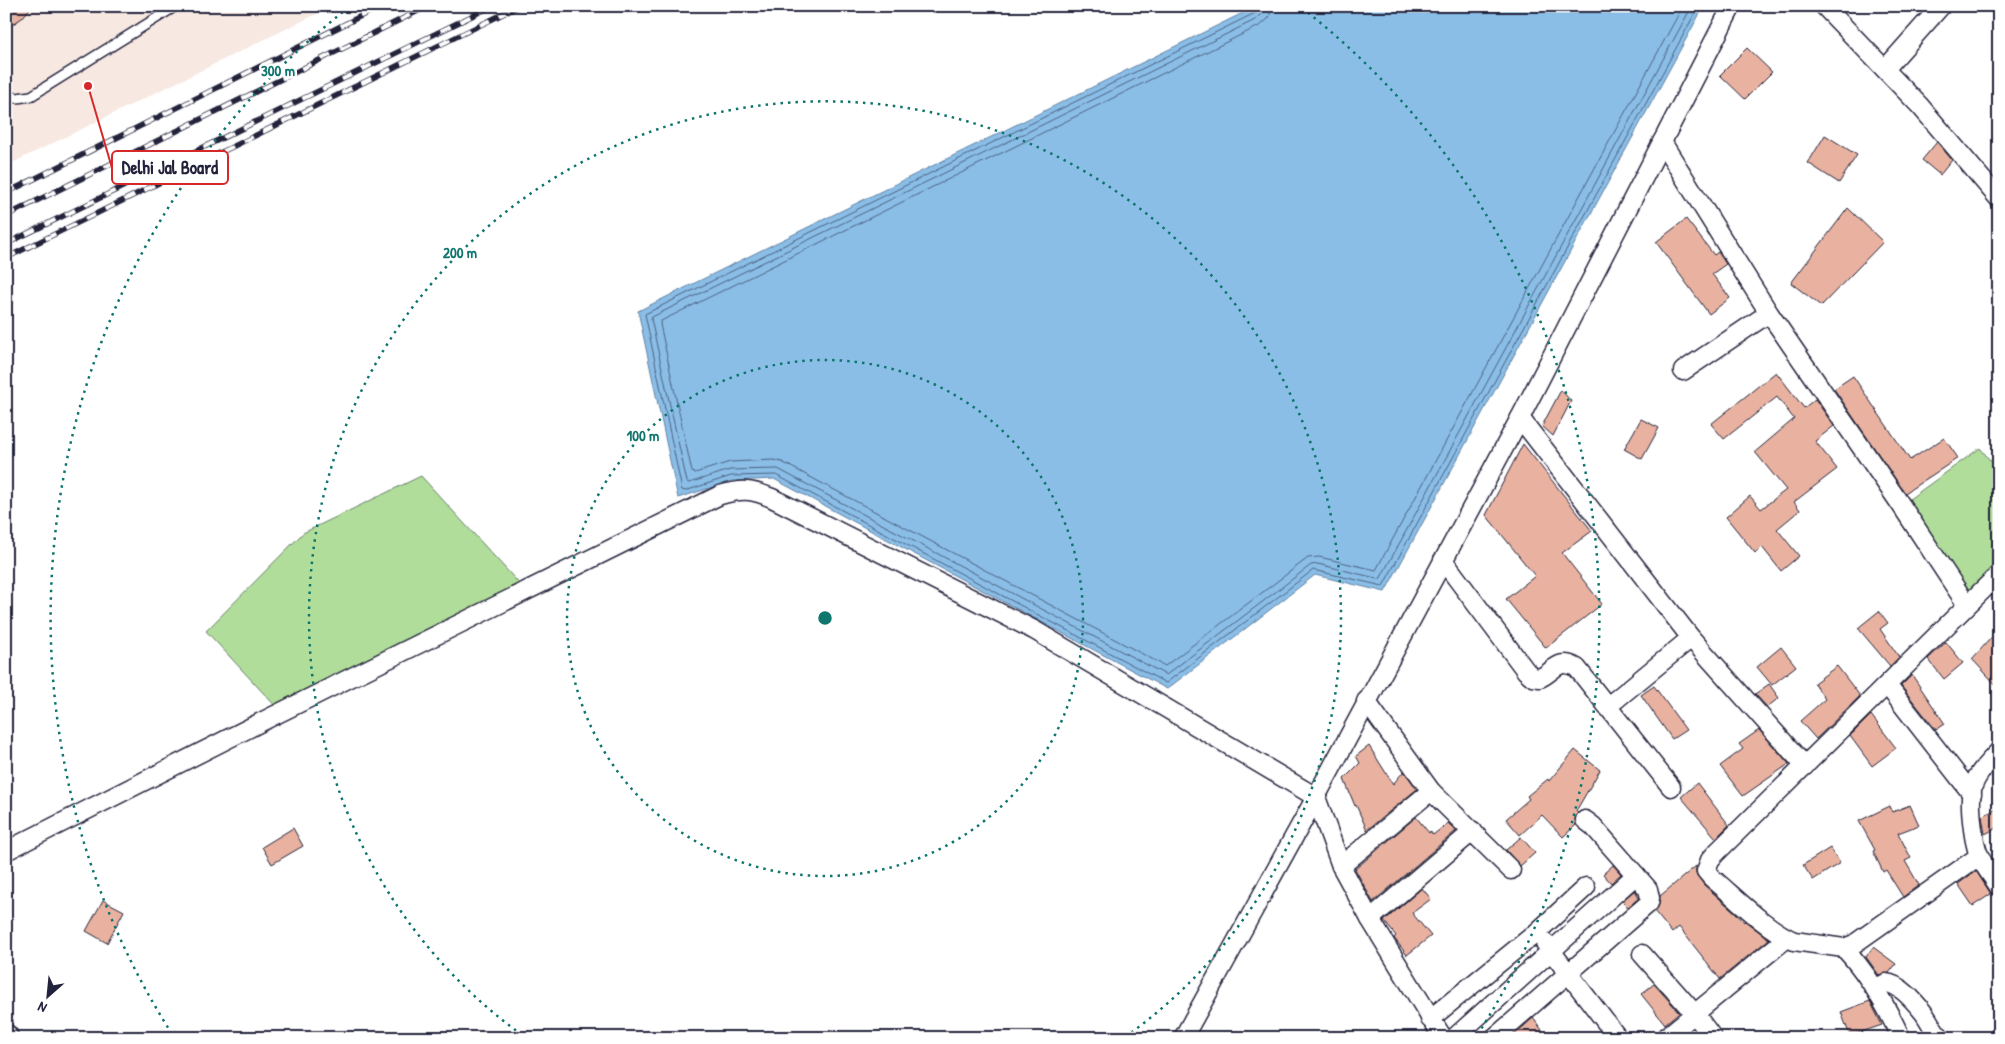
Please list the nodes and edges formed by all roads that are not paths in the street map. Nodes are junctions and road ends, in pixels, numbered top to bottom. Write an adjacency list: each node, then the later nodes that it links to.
1 (176, 6): 6 (lane)
2 (1732, 6): 7 (street)
3 (1824, 6): 5 (street)
4 (1941, 6): 5 (street)
5 (1886, 68): 8 (street)
6 (6, 96)
7 (1662, 142): 9 (street); 11 (street)
8 (1999, 200)
9 (1768, 313): 10 (street); 14 (street)
10 (1683, 371)
11 (1520, 418): 12 (street); 15 (street)
12 (1442, 560): 17 (street); 18 (street)
13 (1999, 574): 14 (street)
14 (1968, 605): 16 (street)
15 (1691, 638): 18 (street); 20 (street)
16 (1887, 685): 20 (street); 23 (street)
17 (1366, 701): 22 (street); 24 (street)
18 (1608, 706): 21 (street)
19 (1999, 751): 23 (street)
20 (1805, 766): 36 (street)
21 (1671, 787)
22 (1432, 791): 26 (street); 29 (street)
23 (1972, 794): 28 (street)
24 (1316, 797): 27 (street); 29 (street); 44 (street)
25 (1585, 820): 31 (street)
26 (1473, 831): 30 (street); 34 (street)
27 (6, 851)
28 (1979, 856): 32 (street); 37 (street)
29 (1341, 866): 34 (street)
30 (1511, 870)
31 (1636, 875): 38 (street); 40 (street)
32 (1999, 887)
33 (1586, 888): 35 (street)
34 (1370, 919): 43 (street)
35 (1536, 933): 38 (street); 43 (street)
36 (1787, 938): 37 (street); 42 (street)
37 (1844, 948): 41 (street)
38 (1551, 951): 40 (street); 46 (street)
39 (1642, 954): 42 (street)
40 (1568, 973): 47 (street); 48 (street)
41 (1876, 988): 51 (street); 52 (street)
42 (1695, 1014): 49 (street); 50 (street)
43 (1430, 1019): 45 (street)
44 (1183, 1038)
45 (1443, 1038)
46 (1454, 1038)
47 (1494, 1038)
48 (1618, 1038)
49 (1665, 1038)
50 (1713, 1038)
51 (1901, 1038)
52 (1942, 1038)

